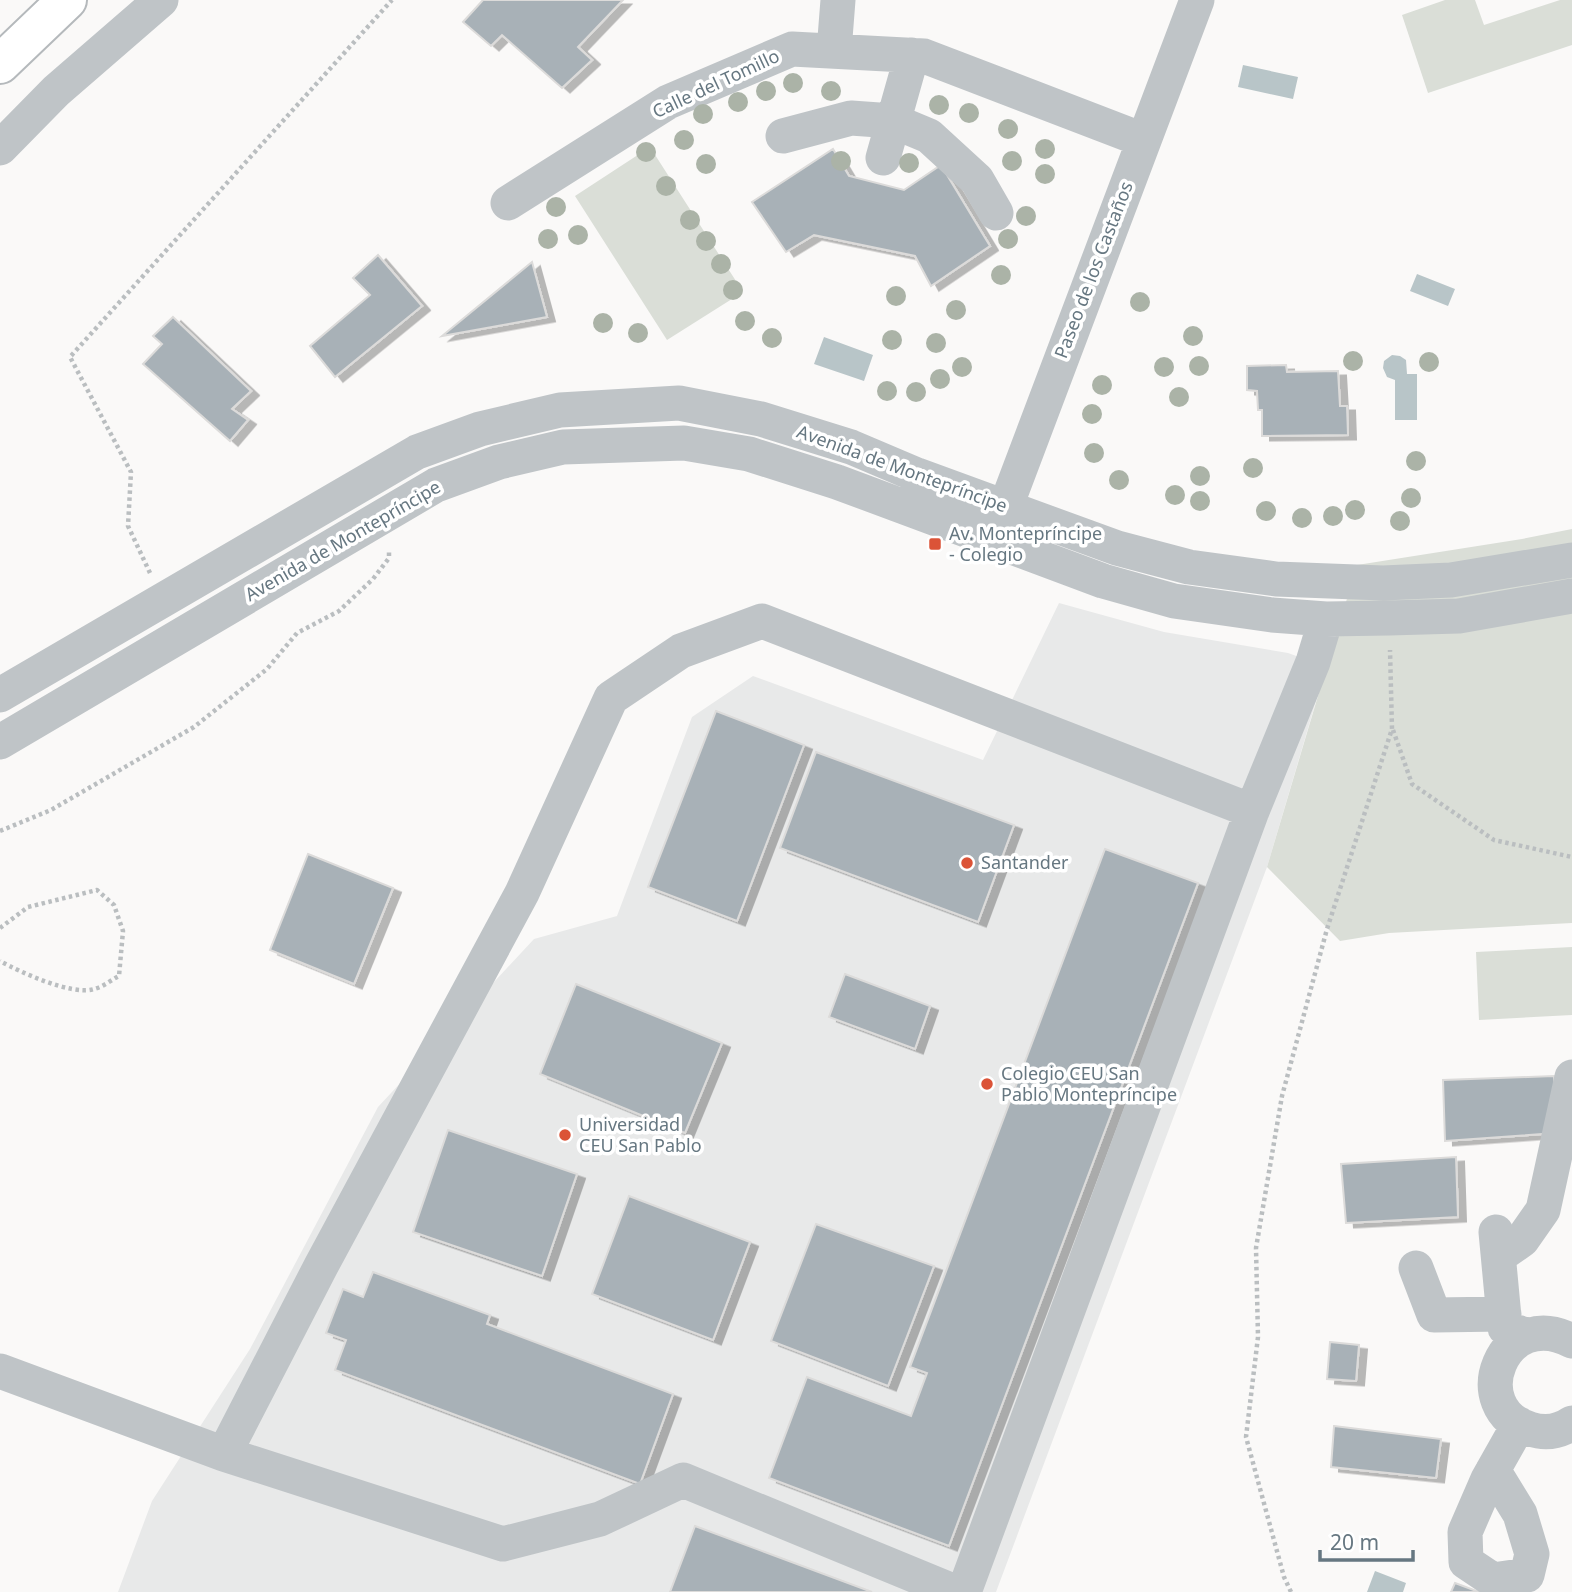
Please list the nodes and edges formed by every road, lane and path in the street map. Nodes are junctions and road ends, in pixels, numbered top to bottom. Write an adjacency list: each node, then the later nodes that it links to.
1 (67, 0): 8 (highway)
2 (161, 0): 12 (street)
3 (392, 0): 21 (path)
4 (838, 0): 6 (street)
5 (1197, 0): 11 (street, Paseo de los Castaños)
6 (834, 51): 7 (street, Calle del Tomillo); 14 (street, Calle del Tomillo)
7 (912, 55): 9 (street); 11 (street, Calle del Tomillo)
8 (0, 64)
9 (893, 121): 10 (street); 13 (street); 15 (street)
10 (783, 136)
11 (1143, 140): 16 (street, Paseo de los Castaños)
12 (0, 148)
13 (883, 158)
14 (508, 203)
15 (996, 213)
16 (1006, 507): 18 (street, Paseo de los Castaños); 19 (street, Avenida de Montepríncipe); 21 (street, Avenida de Montepríncipe)
17 (388, 511): 18 (street, Avenida de Montepríncipe); 26 (street, Avenida de Montepríncipe); 28 (path)
18 (992, 541): 23 (street, Avenida de Montepríncipe)
19 (1572, 560)
20 (1572, 596): 22 (street, Avenida de Montepríncipe)
21 (162, 602): 24 (street, Avenida de Montepríncipe)
22 (1389, 618): 23 (street, Avenida de Montepríncipe); 25 (path)
23 (1325, 619): 27 (street)
24 (0, 695)
25 (1392, 729): 29 (path); 43 (path)
26 (0, 742)
27 (1252, 811): 39 (street); 42 (street)
28 (0, 831)
29 (1572, 857)
30 (0, 928): 31 (path)
31 (0, 961)
32 (1572, 1077): 34 (street)
33 (1416, 1268): 34 (street)
34 (1515, 1325): 35 (street); 38 (street)
35 (1572, 1341)
36 (0, 1371): 39 (street)
37 (1572, 1423): 38 (street)
38 (1519, 1424): 40 (street)
39 (224, 1454): 41 (street)
40 (1493, 1470)
41 (955, 1592)
42 (964, 1592)
43 (1291, 1592)

